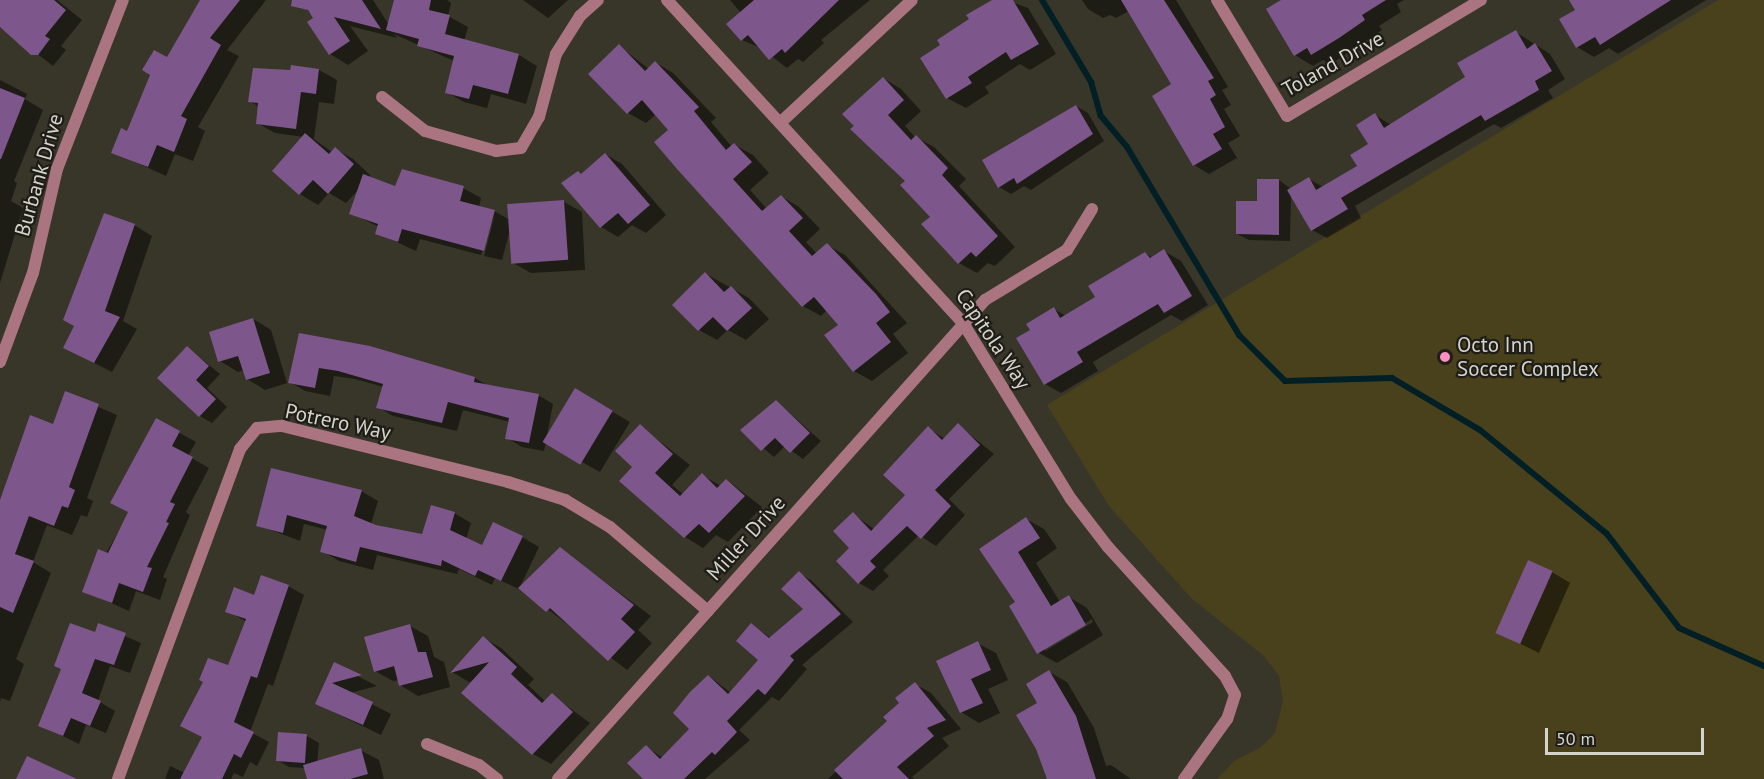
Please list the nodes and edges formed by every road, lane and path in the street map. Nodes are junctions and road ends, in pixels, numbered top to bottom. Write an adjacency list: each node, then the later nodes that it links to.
1 (123, 0): 11 (street, Burbank Drive)
2 (598, 0): 7 (street)
3 (667, 0): 8 (street, Capitola Way)
4 (912, 0): 8 (street)
5 (1217, 0): 6 (street, Toland Drive)
6 (1482, 0)
7 (382, 98)
8 (780, 123): 10 (street, Capitola Way)
9 (1092, 209): 10 (street, Miller Drive)
10 (963, 323): 12 (street, Miller Drive); 17 (street, Capitola Way)
11 (1, 355)
12 (708, 611): 14 (street, Potrero Way); 16 (street, Miller Drive)
13 (427, 744): 15 (street)
14 (118, 779)
15 (497, 779)
16 (558, 779)
17 (1184, 779)

